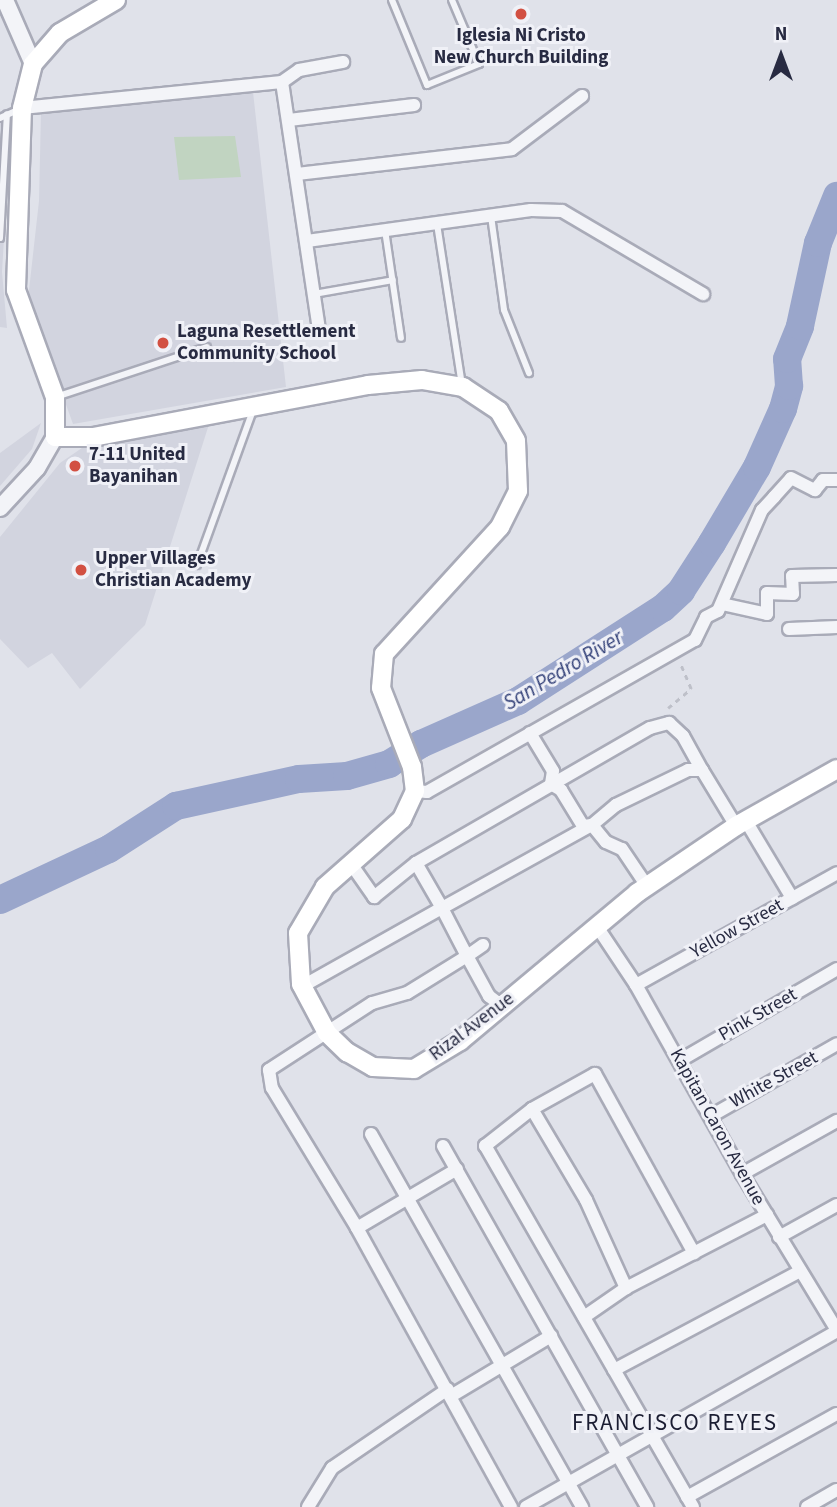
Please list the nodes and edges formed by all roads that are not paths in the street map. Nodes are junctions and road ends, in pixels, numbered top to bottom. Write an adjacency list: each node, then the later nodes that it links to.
1 (5, 0): 6 (street)
2 (116, 0): 6 (main road)
3 (392, 0): 4 (lane)
4 (452, 0)
5 (343, 62): 7 (street)
6 (33, 64): 10 (main road)
7 (282, 82): 10 (street); 11 (street)
8 (582, 96): 12 (street)
9 (414, 105): 11 (street)
10 (10, 114): 16 (lane); 26 (main road)
11 (289, 120): 12 (street)
12 (297, 174): 17 (street)
13 (491, 216): 14 (street); 19 (street); 24 (lane)
14 (437, 224): 15 (street); 25 (lane)
15 (385, 230): 17 (street); 18 (lane)
16 (0, 238)
17 (307, 241): 20 (street)
18 (393, 280): 20 (lane); 22 (lane)
19 (703, 294)
20 (314, 295): 21 (street)
21 (318, 324)
22 (401, 338)
23 (207, 347): 26 (lane)
24 (529, 373)
25 (463, 387): 27 (main road); 40 (main road)
26 (55, 397): 28 (main road)
27 (253, 408): 28 (main road); 31 (lane)
28 (55, 437): 30 (street)
29 (837, 480): 33 (street)
30 (0, 508)
31 (197, 565)
32 (837, 575): 33 (street)
33 (722, 604): 36 (street)
34 (837, 627): 35 (street)
35 (789, 629)
36 (530, 733): 39 (street); 40 (street)
37 (837, 769): 41 (main road, Rizal Avenue)
38 (702, 770): 39 (street); 41 (street); 42 (street)
39 (551, 784): 42 (street); 43 (street)
40 (415, 791): 56 (main road, Rizal Avenue)
41 (741, 823): 46 (main road, Rizal Avenue); 47 (street)
42 (592, 825): 46 (street); 48 (street)
43 (416, 863): 44 (street); 48 (street)
44 (356, 871)
45 (837, 873): 47 (street, Yellow Street)
46 (647, 886): 49 (main road, Rizal Avenue)
47 (792, 898): 54 (street, Yellow Street)
48 (442, 908): 51 (street); 53 (street)
49 (596, 925): 54 (street, Kapitan Caron Avenue); 55 (main road, Rizal Avenue)
50 (483, 945): 51 (street)
51 (467, 956): 55 (street); 56 (street)
52 (837, 969): 58 (street, Pink Street)
53 (310, 982)
54 (636, 985): 58 (street, Kapitan Caron Avenue)
55 (502, 1006): 56 (main road, Rizal Avenue)
56 (327, 1033): 69 (street)
57 (837, 1044): 60 (street, White Street)
58 (679, 1060): 60 (street, Kapitan Caron Avenue)
59 (532, 1109): 71 (street); 73 (street); 74 (street)
60 (711, 1116): 65 (street, Kapitan Caron Avenue)
61 (837, 1121): 65 (street)
62 (371, 1134): 66 (street)
63 (443, 1146): 64 (street)
64 (457, 1169): 66 (street); 76 (street)
65 (742, 1174): 68 (street, Kapitan Caron Avenue)
66 (410, 1196): 69 (street); 77 (street)
67 (837, 1205): 70 (street)
68 (767, 1215): 70 (street, Kapitan Caron Avenue); 71 (street)
69 (357, 1228): 79 (street)
70 (779, 1237): 72 (street, Kapitan Caron Avenue)
71 (694, 1253): 73 (street)
72 (800, 1271): 75 (street, Kapitan Caron Avenue); 78 (street)
73 (626, 1288): 74 (street)
74 (584, 1317): 78 (street)
75 (837, 1330): 81 (street)
76 (551, 1336): 77 (street); 82 (street)
77 (503, 1365): 79 (street); 83 (street)
78 (614, 1370): 81 (street)
79 (450, 1392): 86 (street); 87 (street)
80 (837, 1414): 85 (street)
81 (650, 1433): 82 (street); 85 (street)
82 (616, 1452): 83 (street); 90 (street)
83 (568, 1480): 88 (street); 89 (street)
84 (837, 1490): 91 (street)
85 (690, 1502)
86 (308, 1507)
87 (512, 1507)
88 (526, 1507)
89 (582, 1507)
90 (647, 1507)
91 (807, 1507)

